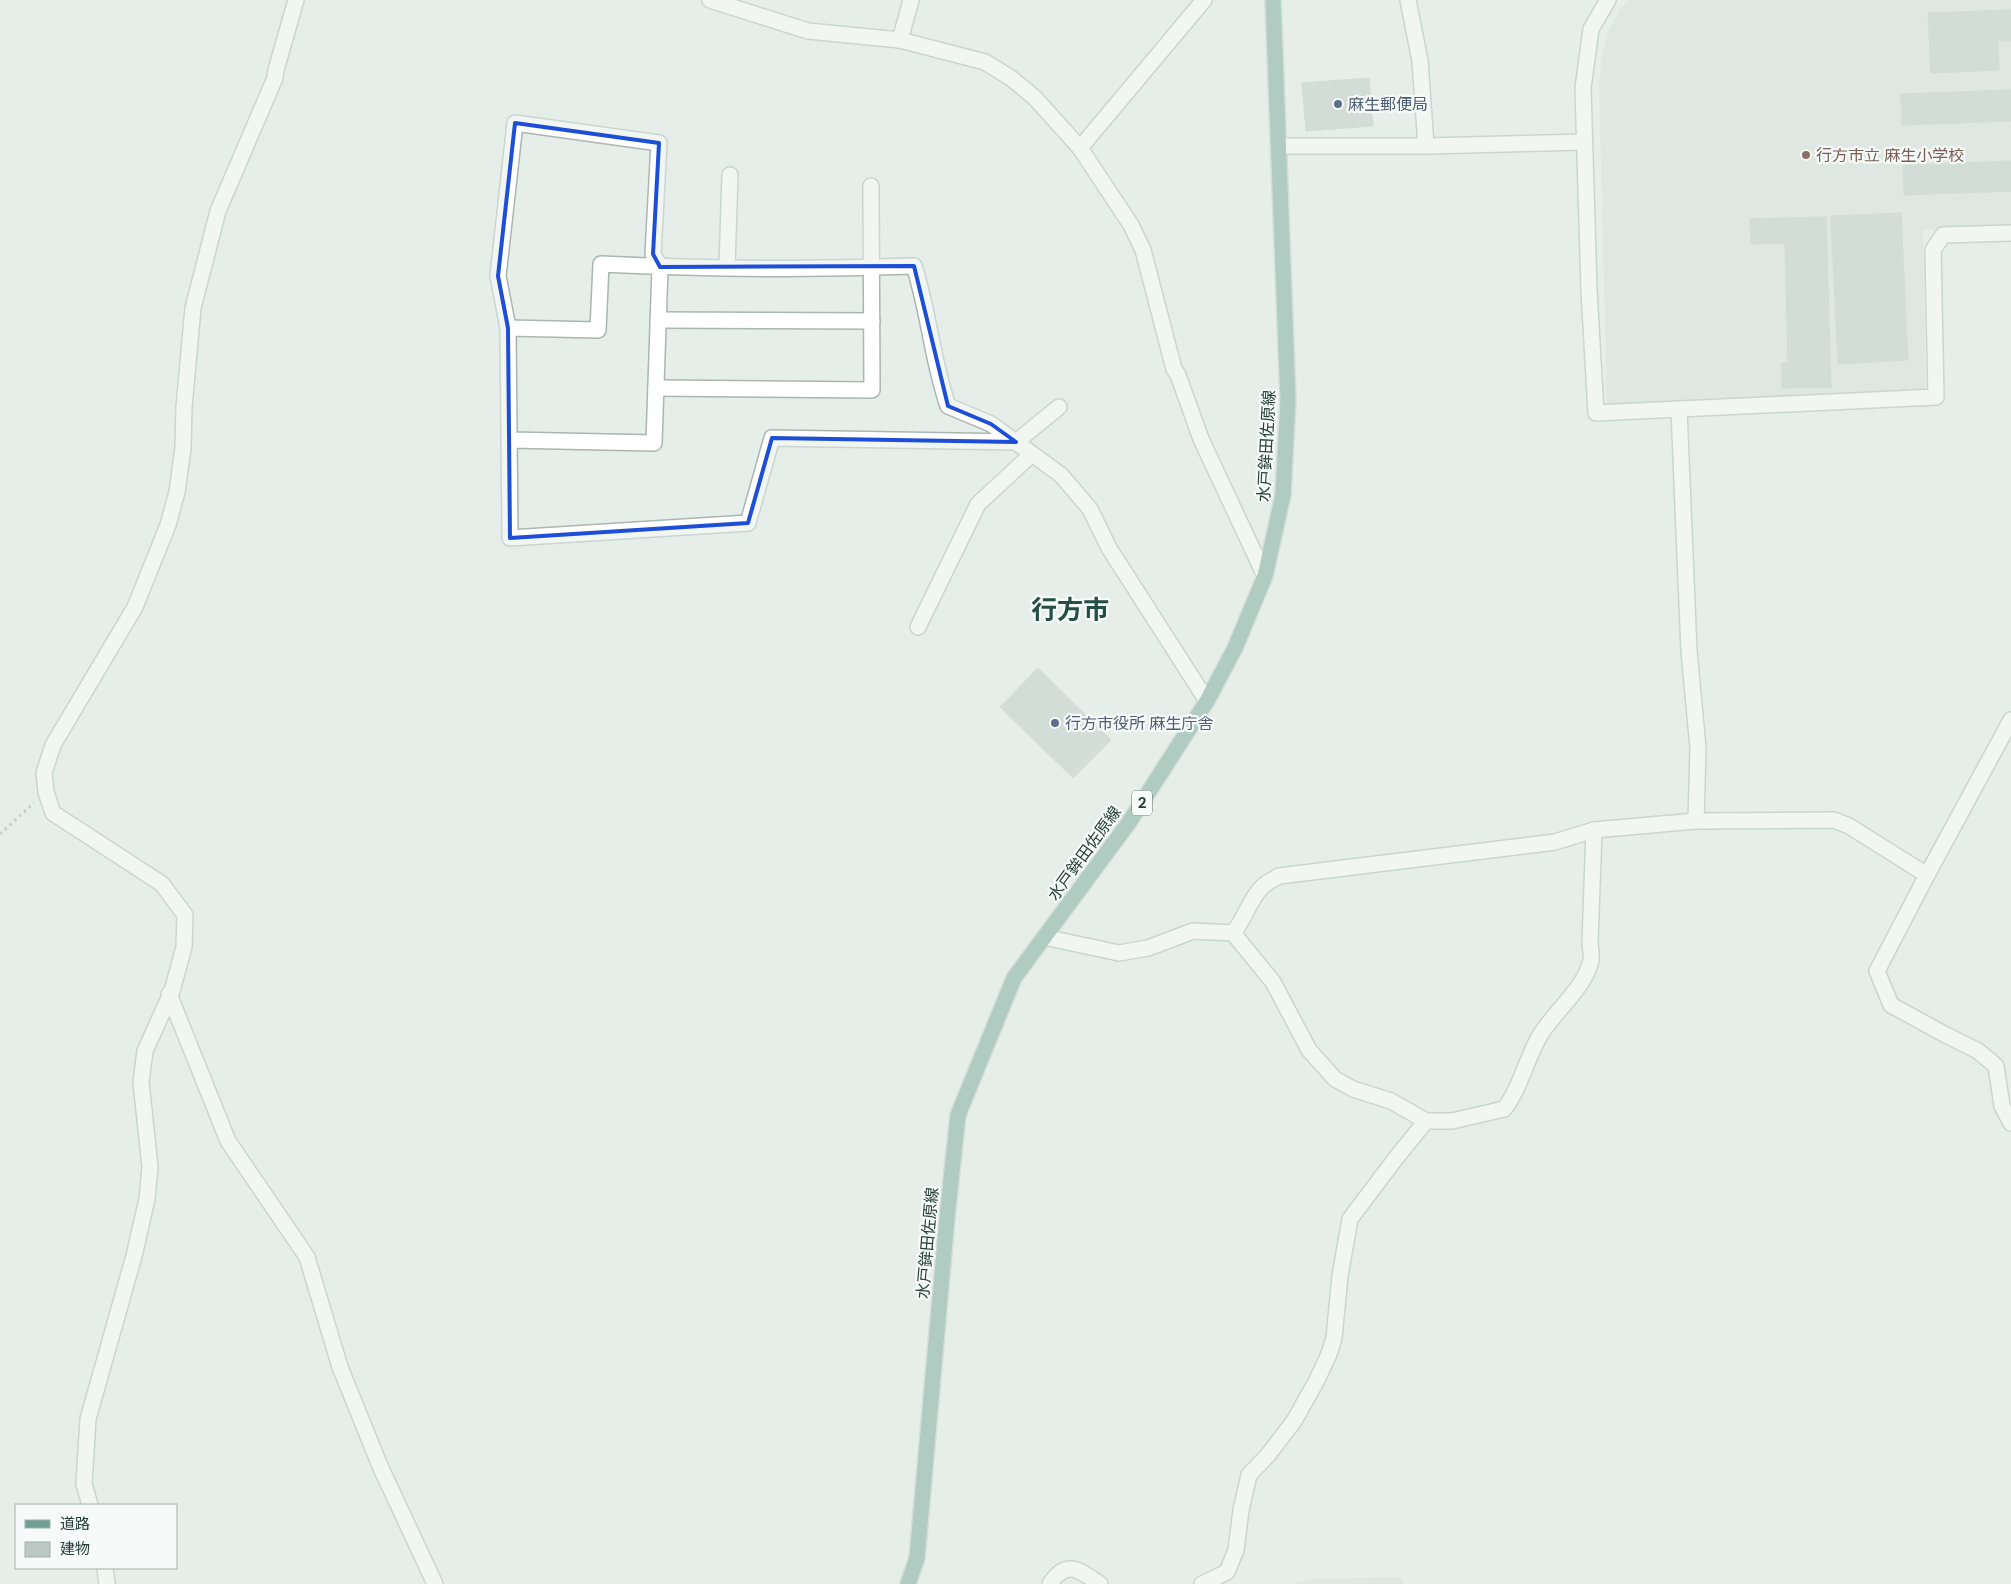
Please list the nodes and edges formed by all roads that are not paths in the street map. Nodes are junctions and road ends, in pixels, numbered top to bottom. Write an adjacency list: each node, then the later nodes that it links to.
1 (296, 0): 37 (street)
2 (710, 0): 8 (street)
3 (911, 0): 8 (street)
4 (1204, 0): 12 (street)
5 (1273, 0): 10 (main road, 水戸鉾田佐原線 / 2)
6 (1408, 0): 11 (street)
7 (1608, 0): 9 (street)
8 (900, 40): 12 (street)
9 (1584, 142): 11 (street); 24 (street)
10 (1278, 146): 11 (street); 28 (main road, 水戸鉾田佐原線 / 2)
11 (1426, 146)
12 (1080, 148): 28 (street)
13 (730, 175): 17 (street)
14 (871, 186): 18 (street)
15 (2011, 233): 24 (street)
16 (660, 267): 17 (street); 19 (street); 21 (street); 21 (street)
17 (727, 267): 18 (street)
18 (872, 268): 20 (street); 26 (street)
19 (658, 320): 20 (street); 22 (street)
20 (872, 320): 22 (street)
21 (508, 328): 25 (street)
22 (656, 388): 25 (street)
23 (1059, 407): 26 (street)
24 (1679, 409): 32 (street)
25 (510, 440): 26 (street)
26 (1016, 442): 27 (street)
27 (1032, 454): 29 (street); 30 (street)
28 (1265, 576): 30 (main road, 水戸鉾田佐原線 / 2)
29 (918, 627)
30 (1208, 701): 36 (main road, 水戸鉾田佐原線 / 2)
31 (2011, 720): 34 (street)
32 (1696, 821): 33 (street); 34 (street)
33 (1594, 830): 35 (street); 38 (street)
34 (1927, 875): 39 (street)
35 (1233, 933): 36 (street); 38 (street)
36 (1044, 937): 44 (main road, 水戸鉾田佐原線 / 2)
37 (169, 994): 40 (street); 43 (street)
38 (1426, 1121): 47 (street)
39 (2011, 1123)
40 (90, 1504)
41 (105, 1569): 42 (street)
42 (107, 1584)
43 (435, 1584)
44 (908, 1584)
45 (1050, 1584): 46 (street)
46 (1100, 1584)
47 (1202, 1584)

